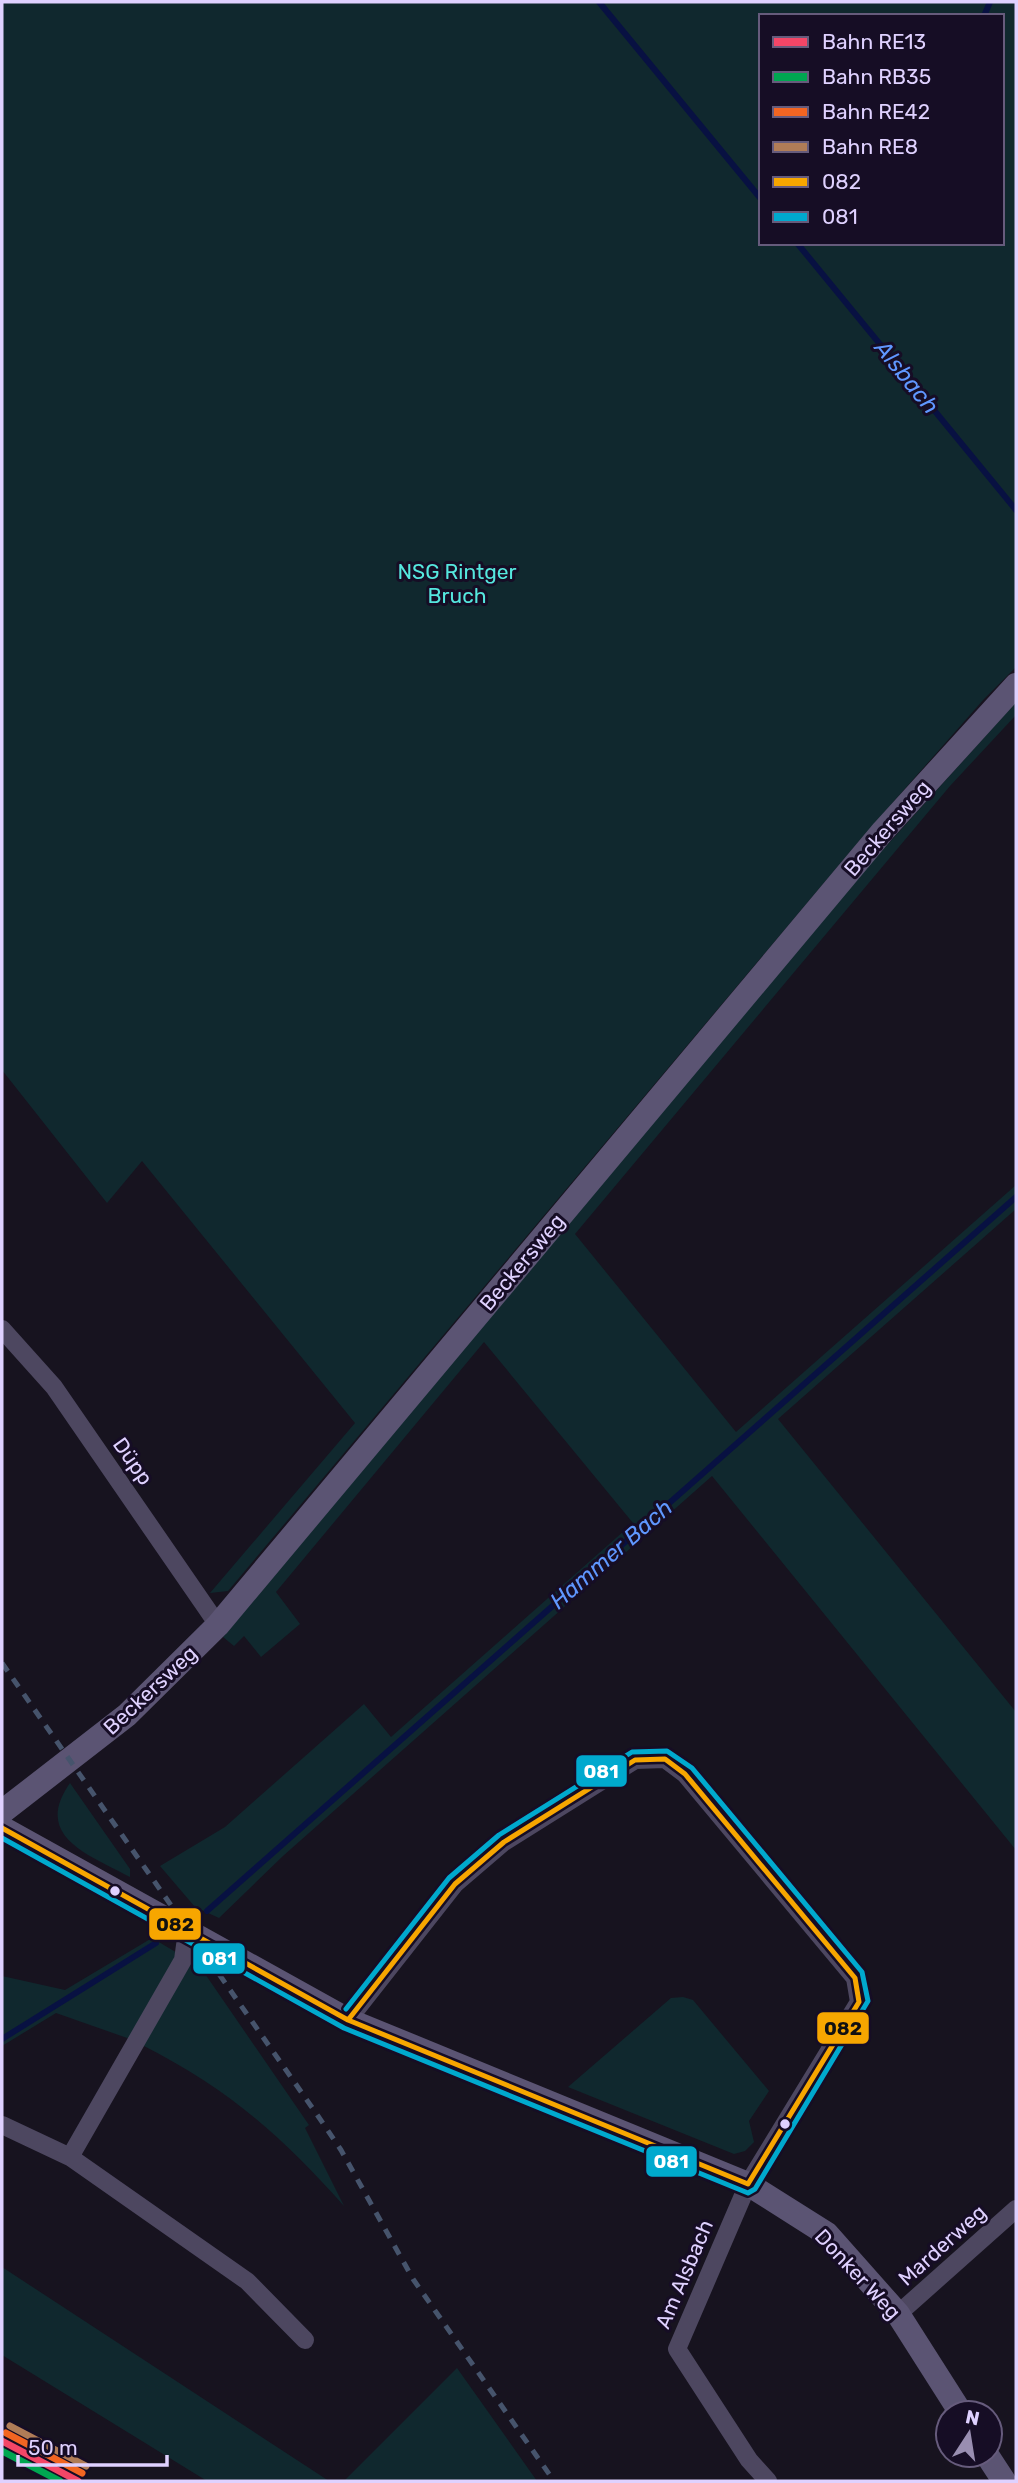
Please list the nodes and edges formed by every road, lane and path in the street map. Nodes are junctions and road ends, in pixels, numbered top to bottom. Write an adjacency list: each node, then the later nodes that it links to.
1 (1016, 685): 3 (street, Beckersweg)
2 (2, 1329): 3 (street, Düpp)
3 (218, 1625): 4 (street, Beckersweg)
4 (2, 1812)
5 (2, 1828): 6 (street, Donker Weg)
6 (187, 1931): 7 (street, Donker Weg); 9 (street)
7 (348, 2020): 10 (street, Donker Weg); 10 (street)
8 (2, 2124): 9 (street)
9 (70, 2157): 13 (street)
10 (748, 2184): 12 (street, Donker Weg); 15 (street, Am Alsbach)
11 (1016, 2209): 12 (street, Marderweg)
12 (898, 2314): 14 (street, Donker Weg)
13 (305, 2340)
14 (952, 2399)
15 (768, 2481)

